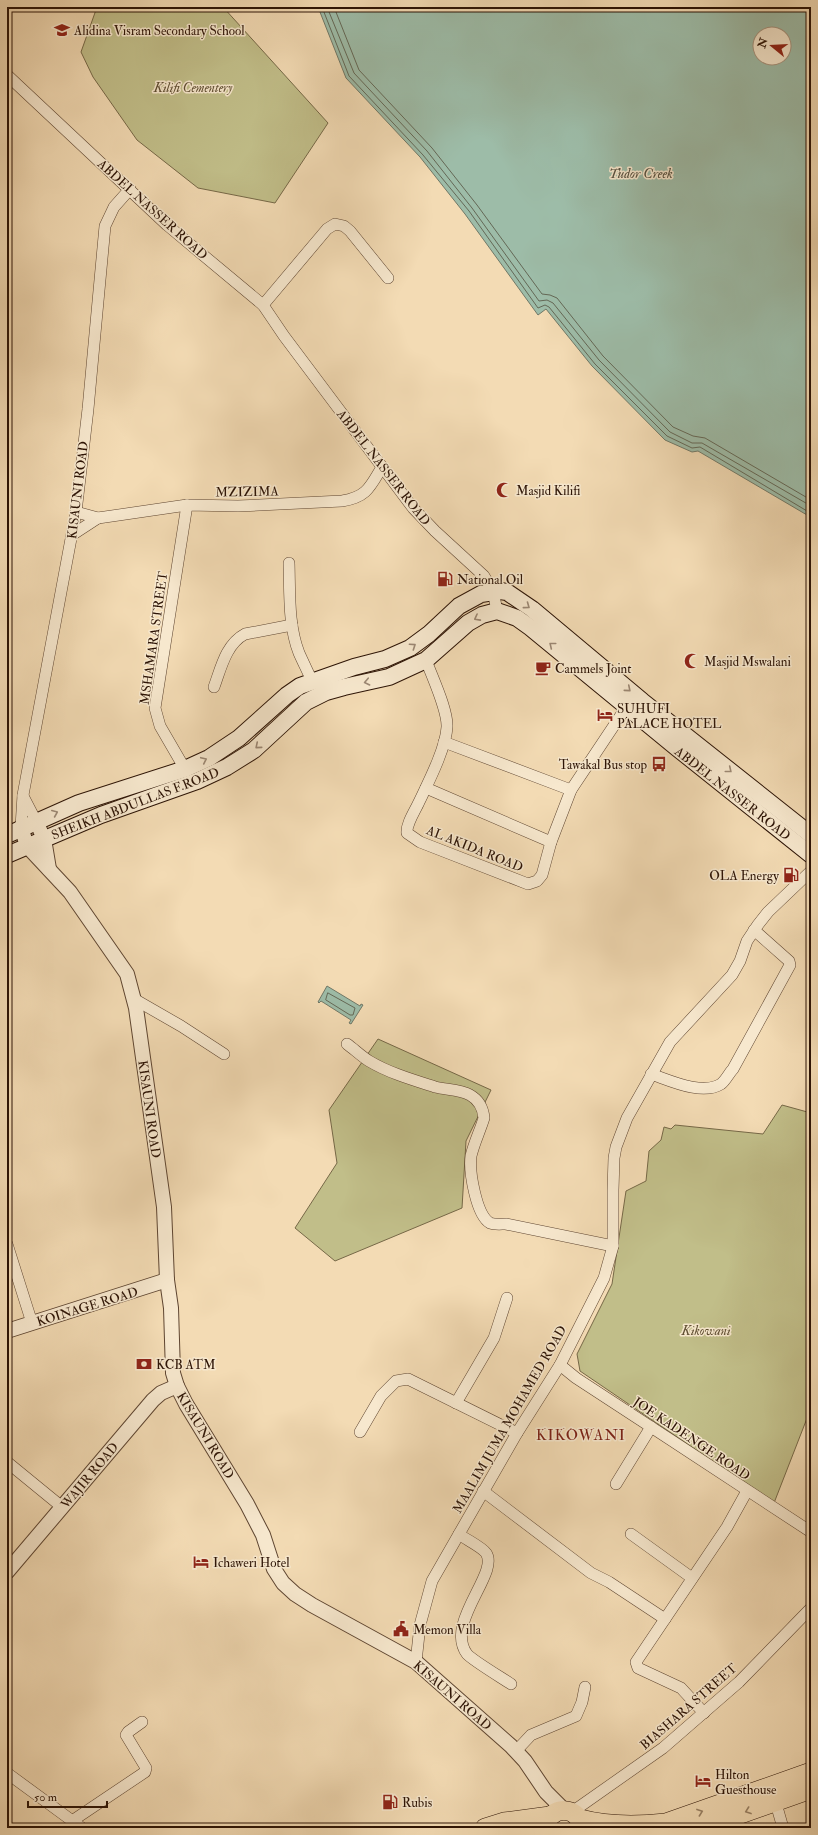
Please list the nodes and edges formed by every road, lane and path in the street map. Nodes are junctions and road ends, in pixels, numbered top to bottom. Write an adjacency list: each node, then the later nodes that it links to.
1 (7, 75): 2 (street, ABDEL NASSER ROAD)
2 (130, 190): 4 (street, ABDEL NASSER ROAD); 7 (street, KISAUNI ROAD)
3 (388, 278): 4 (street)
4 (263, 305): 5 (street, ABDEL NASSER ROAD)
5 (382, 467): 6 (street, MZIZIMA); 11 (street, ABDEL NASSER ROAD)
6 (187, 505): 8 (street, MZIZIMA); 19 (street, MSHAMARA STREET)
7 (76, 512): 8 (street); 9 (street, KISAUNI ROAD)
8 (98, 518): 9 (street)
9 (72, 535): 22 (street, KISAUNI ROAD)
10 (288, 563): 13 (street)
11 (493, 591): 12 (street); 15 (main road, SHEIKH ABDULLAS F.ROAD, one-way to 11); 23 (main road, ABDEL NASSER ROAD, one-way to 23)
12 (497, 611): 14 (main road, SHEIKH ABDULLAS F.ROAD, one-way to 14); 17 (main road, ABDEL NASSER ROAD, one-way to 12)
13 (292, 625): 15 (street); 16 (street)
14 (426, 660): 18 (street); 27 (main road, SHEIKH ABDULLAS F.ROAD, one-way to 27)
15 (312, 681): 19 (main road, SHEIKH ABDULLAS F.ROAD, one-way to 15)
16 (214, 687)
17 (627, 706): 21 (street, AL AKIDA ROAD); 23 (main road, ABDEL NASSER ROAD)
18 (444, 742): 20 (street); 21 (street)
19 (185, 769): 24 (main road, SHEIKH ABDULLAS F.ROAD, one-way to 19)
20 (426, 788): 28 (street); 28 (street, AL AKIDA ROAD)
21 (571, 790): 28 (street, AL AKIDA ROAD)
22 (23, 795): 24 (street, KISAUNI ROAD); 24 (street)
23 (781, 821): 26 (main road, ABDEL NASSER ROAD); 31 (main road, ABDEL NASSER ROAD)
24 (28, 824): 25 (main road, SHEIKH ABDULLAS F.ROAD); 27 (street); 29 (street, KISAUNI ROAD)
25 (7, 835)
26 (811, 835)
27 (44, 839): 29 (main road, SHEIKH ABDULLAS F.ROAD); 32 (street)
28 (551, 842)
29 (28, 846): 30 (main road, SHEIKH ABDULLAS F.ROAD); 32 (street, KISAUNI ROAD)
30 (7, 855)
31 (811, 855)
32 (49, 869): 35 (street, KISAUNI ROAD)
33 (811, 871): 34 (street, MAALIM JUMA MOHAMED ROAD)
34 (754, 930): 38 (street, MAALIM JUMA MOHAMED ROAD); 38 (street)
35 (134, 999): 37 (street); 41 (street, KISAUNI ROAD)
36 (347, 1044): 40 (street)
37 (224, 1054)
38 (650, 1074): 40 (street, MAALIM JUMA MOHAMED ROAD)
39 (7, 1244): 43 (street)
40 (614, 1246): 45 (street, MAALIM JUMA MOHAMED ROAD)
41 (167, 1280): 43 (street, KOINAGE ROAD); 46 (street, KISAUNI ROAD)
42 (507, 1298): 47 (street)
43 (32, 1323): 44 (street, KOINAGE ROAD)
44 (7, 1331)
45 (560, 1365): 48 (street, JOE KADENGE ROAD); 50 (street, MAALIM JUMA MOHAMED ROAD)
46 (176, 1386): 55 (street, WAJIR ROAD); 63 (street, KISAUNI ROAD)
47 (456, 1403): 49 (street); 50 (street)
48 (650, 1427): 52 (street); 54 (street, JOE KADENGE ROAD)
49 (360, 1432)
50 (517, 1433): 53 (street, MAALIM JUMA MOHAMED ROAD)
51 (7, 1462): 55 (street)
52 (616, 1484)
53 (484, 1491): 57 (street, MAALIM JUMA MOHAMED ROAD); 62 (street)
54 (747, 1491): 56 (street, JOE KADENGE ROAD); 60 (street)
55 (62, 1507): 59 (street, WAJIR ROAD)
56 (811, 1532)
57 (458, 1534): 63 (street, MAALIM JUMA MOHAMED ROAD); 64 (street)
58 (630, 1534): 60 (street)
59 (7, 1572)
60 (692, 1578): 62 (street)
61 (811, 1608): 66 (street, BIASHARA STREET)
62 (665, 1619): 66 (street)
63 (416, 1662): 68 (street, KISAUNI ROAD)
64 (510, 1684)
65 (585, 1687): 68 (street)
66 (704, 1713): 73 (street, BIASHARA STREET)
67 (142, 1722): 74 (street)
68 (516, 1751): 73 (street, KISAUNI ROAD)
69 (811, 1772): 73 (highway, one-way to 69)
70 (7, 1773): 74 (street)
71 (811, 1789): 72 (highway)
72 (775, 1800): 77 (highway, one-way to 77); 78 (street)
73 (566, 1819): 76 (highway)
74 (72, 1821): 75 (street)
75 (82, 1828)
76 (485, 1828)
77 (701, 1828)
78 (783, 1828)

